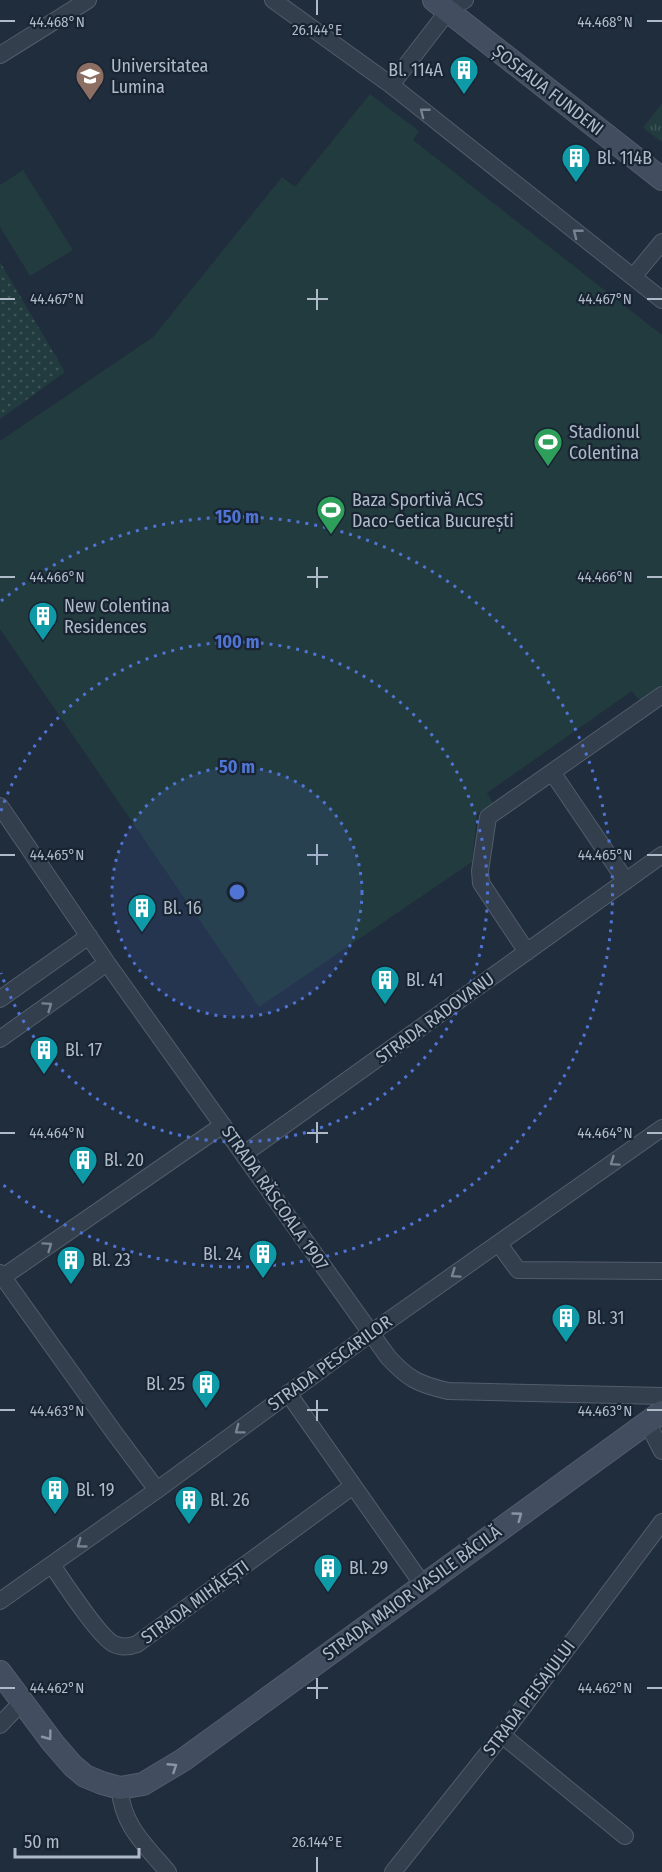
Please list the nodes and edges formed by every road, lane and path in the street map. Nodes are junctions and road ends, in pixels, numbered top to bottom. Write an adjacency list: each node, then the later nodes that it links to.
1 (88, 0): 4 (street)
2 (273, 0): 5 (street)
3 (451, 3): 5 (street); 6 (street, ȘOSEAUA FUNDENI); 7 (street, ȘOSEAUA FUNDENI)
4 (0, 55)
5 (391, 85): 9 (street, one-way to 5)
6 (662, 165)
7 (662, 179)
8 (662, 242): 9 (street)
9 (628, 273): 10 (street)
10 (662, 300)
11 (662, 695): 12 (street)
12 (552, 772): 15 (street); 17 (street)
13 (0, 806): 16 (street, STRADA RĂSCOALA 1907)
14 (662, 855): 15 (street, STRADA RADOVANU)
15 (626, 881): 17 (street, STRADA RADOVANU)
16 (89, 936): 18 (street, STRADA RĂSCOALA 1907); 19 (street)
17 (527, 952): 23 (street, STRADA RADOVANU)
18 (107, 963): 20 (street, one-way to 18); 21 (street, STRADA RĂSCOALA 1907)
19 (0, 999)
20 (0, 1040)
21 (223, 1125): 23 (street, STRADA RĂSCOALA 1907); 26 (street, one-way to 21)
22 (659, 1134): 24 (street, STRADA PESCARILOR, one-way to 24)
23 (244, 1155): 27 (street, STRADA RĂSCOALA 1907)
24 (499, 1244): 25 (street); 27 (street, STRADA PESCARILOR, one-way to 27)
25 (662, 1271)
26 (1, 1277): 33 (street)
27 (371, 1333): 28 (street, STRADA PESCARILOR); 29 (street, STRADA RĂSCOALA 1907)
28 (288, 1393): 32 (street); 33 (street, STRADA PESCARILOR, one-way to 33)
29 (662, 1396)
30 (655, 1417): 31 (street); 36 (street, STRADA MAIOR VASILE BĂCILĂ, one-way to 30)
31 (662, 1450)
32 (353, 1486): 35 (street, STRADA MIHĂEȘTI); 36 (street)
33 (157, 1490): 35 (street, STRADA PESCARILOR, one-way to 35)
34 (662, 1522): 41 (street, STRADA PEISAJULUI)
35 (52, 1565): 37 (street, STRADA PESCARILOR)
36 (423, 1585): 42 (street, STRADA MAIOR VASILE BĂCILĂ, one-way to 36)
37 (0, 1601)
38 (0, 1672): 39 (street)
39 (22, 1702): 40 (street); 42 (street, one-way to 42)
40 (0, 1725)
41 (502, 1735): 43 (street); 45 (street, STRADA PEISAJULUI)
42 (120, 1788): 44 (street)
43 (625, 1836)
44 (168, 1872)
45 (393, 1872)

